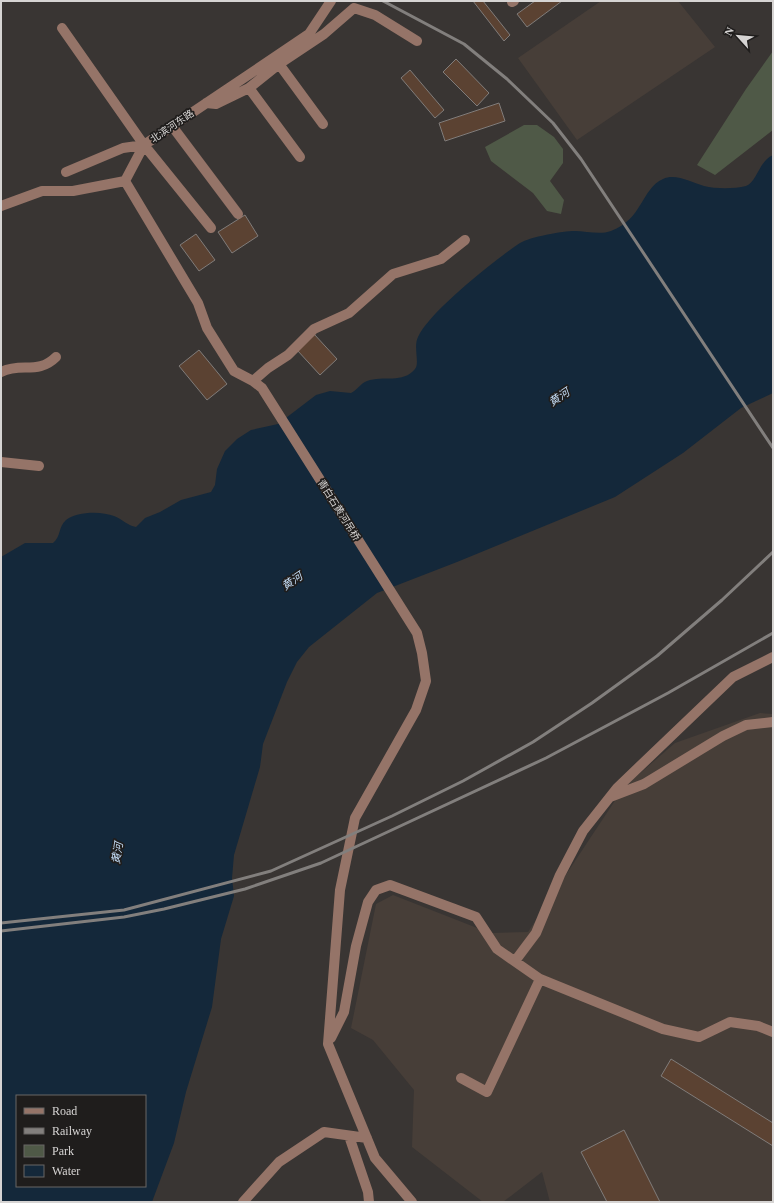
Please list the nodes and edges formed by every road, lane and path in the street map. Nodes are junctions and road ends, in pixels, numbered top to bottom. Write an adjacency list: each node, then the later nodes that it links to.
1 (330, 2): 6 (street, 北滨河东路)
2 (62, 28): 9 (street)
3 (417, 41): 4 (street)
4 (279, 64): 5 (street); 7 (street)
5 (249, 88): 6 (street); 10 (street)
6 (206, 103): 8 (street, 北滨河东路)
7 (323, 124)
8 (172, 126): 9 (street, 北滨河东路); 14 (street)
9 (144, 145): 11 (street); 12 (street, 北滨河东路); 15 (street)
10 (300, 157)
11 (66, 172)
12 (125, 181): 13 (street); 19 (street, 青白石黄河吊桥)
13 (1, 206)
14 (238, 214)
15 (211, 228)
16 (465, 240): 19 (street)
17 (56, 357): 18 (street)
18 (1, 372)
19 (253, 381): 28 (street, 青白石黄河吊桥)
20 (1, 462): 21 (street)
21 (39, 466)
22 (773, 657): 24 (street)
23 (773, 722): 24 (street)
24 (609, 798): 25 (street)
25 (515, 961): 26 (street); 28 (street)
26 (540, 979): 27 (street); 29 (street)
27 (773, 1032)
28 (328, 1044): 31 (street)
29 (461, 1078)
30 (349, 1136): 31 (street); 32 (street); 33 (street)
31 (367, 1138): 34 (street)
32 (244, 1202)
33 (369, 1202)
34 (412, 1202)

